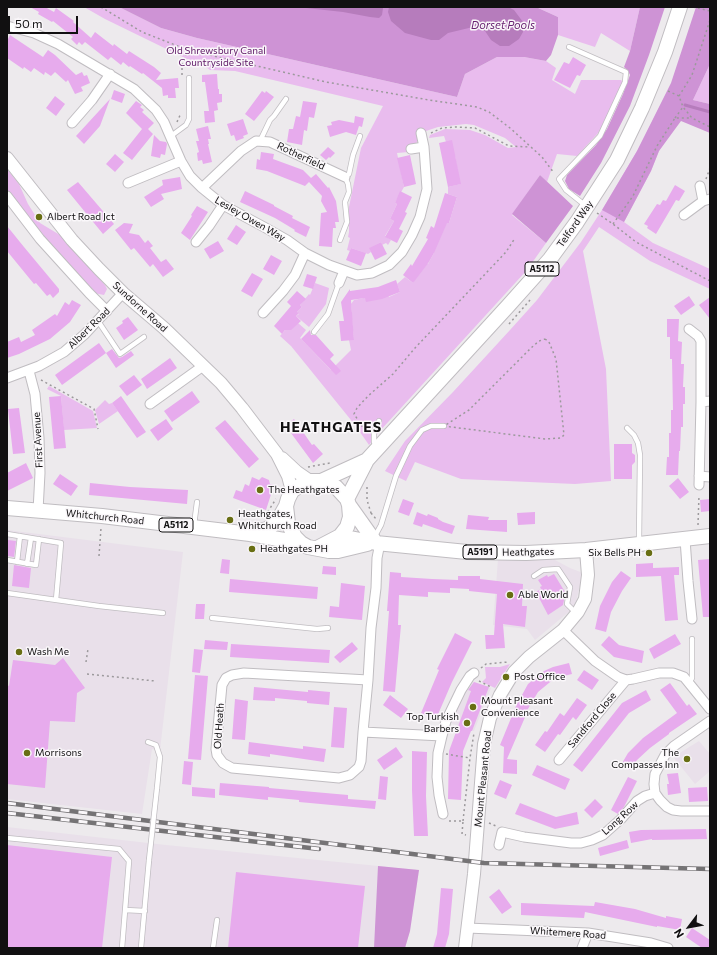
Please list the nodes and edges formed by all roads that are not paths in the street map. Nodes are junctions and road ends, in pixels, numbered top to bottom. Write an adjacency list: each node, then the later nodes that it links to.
1 (680, 7): 23 (main road, Telford Way / A5112)
2 (7, 26): 4 (street, Lesley Owen Way)
3 (569, 47): 23 (lane)
4 (110, 74): 7 (street); 9 (street, Lesley Owen Way)
5 (189, 78): 9 (lane)
6 (286, 98): 11 (lane)
7 (78, 120)
8 (424, 134): 12 (street, Lesley Owen Way)
9 (171, 136): 15 (street, Lesley Owen Way)
10 (360, 136): 16 (lane)
11 (260, 141): 16 (street, Rotherfield); 18 (street)
12 (424, 147): 13 (street); 28 (street, Lesley Owen Way)
13 (411, 149)
14 (7, 158): 30 (main road, Sundorne Road)
15 (181, 161): 18 (street, Lesley Owen Way); 19 (street)
16 (345, 177): 25 (lane)
17 (700, 186): 21 (street)
18 (202, 188): 22 (street, Lesley Owen Way)
19 (139, 189)
20 (7, 196): 31 (street)
21 (707, 200): 24 (street)
22 (223, 205): 26 (street); 27 (street, Lesley Owen Way)
23 (591, 209): 47 (main road, Telford Way / A5112)
24 (684, 215)
25 (340, 240)
26 (196, 242)
27 (305, 253): 28 (street, Lesley Owen Way); 32 (street)
28 (344, 271): 29 (street)
29 (339, 283): 35 (lane)
30 (123, 293): 31 (street, Albert Road); 39 (main road, Sundorne Road)
31 (107, 311): 33 (street, Albert Road)
32 (263, 313)
33 (98, 321): 36 (lane); 40 (street, Albert Road)
34 (689, 329): 38 (street)
35 (314, 332)
36 (144, 338)
37 (710, 338): 38 (street)
38 (701, 340): 42 (street)
39 (203, 366): 43 (street); 48 (main road, Sundorne Road)
40 (30, 374): 41 (street, Albert Road); 57 (street, First Avenue)
41 (7, 378)
42 (705, 402): 50 (street)
43 (150, 404)
44 (379, 421): 47 (lane)
45 (444, 426): 66 (lane)
46 (627, 428): 68 (lane)
47 (378, 448): 49 (main road, Telford Way / A5112)
48 (277, 454): 51 (main road, Sundorne Road); 52 (main road, Sundorne Road)
49 (367, 460): 51 (main road, Telford Way / A5112); 54 (main road, Telford Way / A5112)
50 (710, 477)
51 (316, 481): 52 (main road, A5112); 54 (main road)
52 (285, 492): 55 (main road, A5112)
53 (196, 502): 58 (lane)
54 (348, 502): 62 (main road, A5112); 66 (main road)
55 (286, 506): 60 (main road, Whitchurch Road / A5112); 67 (main road)
56 (7, 508): 57 (main road, Whitchurch Road / A5112)
57 (38, 511): 58 (main road, Whitchurch Road / A5112)
58 (193, 527): 60 (main road, Whitchurch Road / A5112)
59 (7, 534): 61 (lane)
60 (250, 534): 67 (main road, Whitchurch Road / A5112)
61 (20, 536): 63 (lane); 72 (lane)
62 (340, 536): 66 (main road, Heathgates / A5191); 69 (main road)
63 (31, 538): 65 (lane); 73 (lane)
64 (698, 538): 68 (main road, A5191); 80 (street)
65 (38, 539): 73 (lane); 76 (lane)
66 (376, 542): 69 (main road, A5191); 70 (main road, Heathgates / A5191); 85 (street, Old Heath)
67 (301, 543): 69 (main road, A5112)
68 (639, 544): 70 (main road, A5191)
69 (317, 548)
70 (586, 550): 77 (main road, Mount Pleasant Road)
71 (7, 560): 72 (lane)
72 (17, 562): 73 (lane)
73 (28, 564)
74 (534, 576): 77 (lane)
75 (7, 593): 76 (lane)
76 (56, 600): 78 (lane)
77 (578, 612): 82 (main road, Mount Pleasant Road)
78 (163, 613)
79 (212, 618): 81 (lane)
80 (692, 619)
81 (328, 628)
82 (563, 630): 86 (street); 102 (main road, Mount Pleasant Road)
83 (692, 639): 87 (lane)
84 (474, 673): 91 (street)
85 (368, 680): 90 (street, Old Heath); 90 (street, Old Heath)
86 (626, 680): 87 (street); 93 (street, Sandford Close)
87 (689, 683): 88 (street)
88 (710, 708)
89 (710, 721): 94 (street)
90 (363, 732): 91 (street)
91 (442, 736): 96 (street)
92 (148, 742): 100 (lane, bridge)
93 (559, 760)
94 (655, 793): 95 (street); 98 (street, Long Row)
95 (710, 811)
96 (443, 814)
97 (7, 838): 99 (lane)
98 (499, 845)
99 (125, 910): 100 (lane); 104 (lane)
100 (145, 911): 105 (lane)
101 (217, 920): 106 (lane)
102 (467, 928): 103 (street, Whitemere Road); 107 (main road, Mount Pleasant Road)
103 (588, 933): 108 (street); 109 (street, Whitemere Road)
104 (122, 948)
105 (141, 948)
106 (213, 948)
107 (465, 948)
108 (582, 948)
109 (668, 948)

